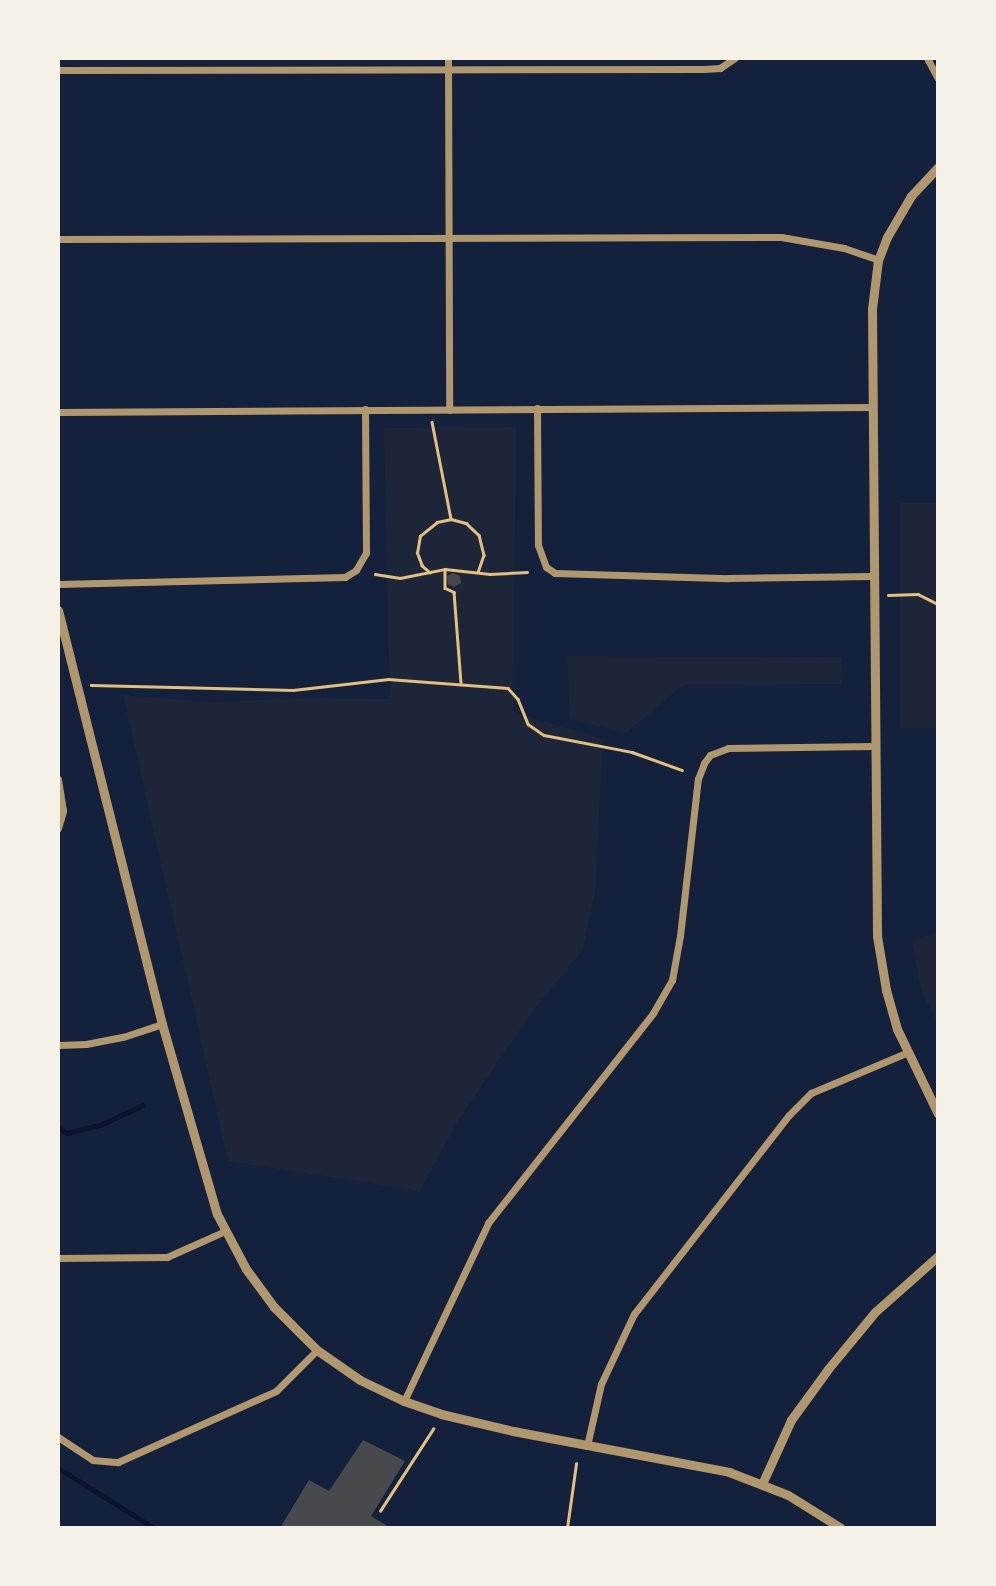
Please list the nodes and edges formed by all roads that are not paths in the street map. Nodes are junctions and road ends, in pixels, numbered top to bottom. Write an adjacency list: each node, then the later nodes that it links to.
1 (448, 58): 4 (street)
2 (735, 58): 4 (street)
3 (927, 58): 6 (street)
4 (448, 68): 5 (street); 9 (street)
5 (58, 71)
6 (938, 79)
7 (938, 167): 10 (street)
8 (58, 239): 9 (street)
9 (450, 240): 10 (street); 14 (street)
10 (878, 260): 11 (street)
11 (873, 407): 12 (street); 16 (street)
12 (537, 408): 14 (street); 16 (street)
13 (365, 409): 14 (street); 15 (street); 17 (street)
14 (449, 410)
15 (58, 412)
16 (874, 576): 19 (street)
17 (58, 584)
18 (58, 610): 22 (street)
19 (874, 746): 24 (street); 30 (street)
20 (58, 779): 21 (street)
21 (58, 828)
22 (162, 1024): 23 (street); 26 (street)
23 (58, 1045)
24 (906, 1053): 25 (street); 32 (street)
25 (938, 1114)
26 (225, 1231): 28 (street); 29 (street)
27 (938, 1256): 33 (street)
28 (58, 1258)
29 (317, 1350): 30 (street); 31 (street)
30 (404, 1401): 32 (street)
31 (58, 1437)
32 (587, 1446): 33 (street)
33 (762, 1484): 34 (street)
34 (841, 1528)

